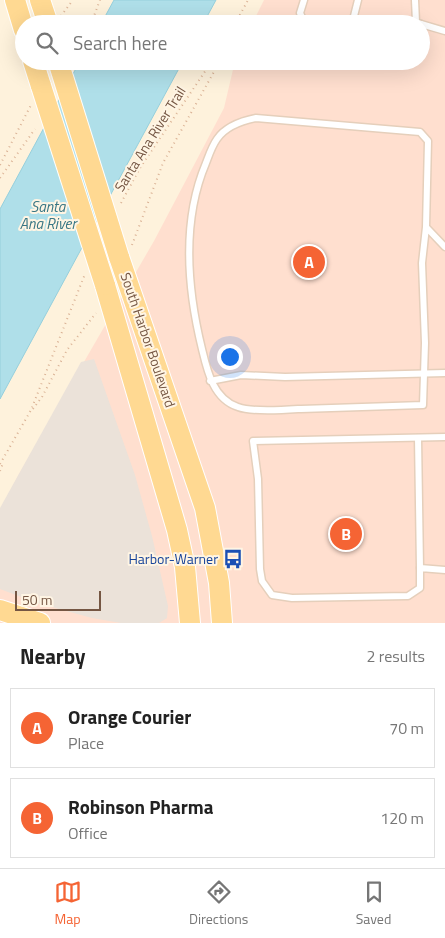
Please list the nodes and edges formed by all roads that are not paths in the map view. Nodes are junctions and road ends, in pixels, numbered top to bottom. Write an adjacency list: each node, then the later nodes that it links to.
1 (14, 0): 6 (main road)
2 (40, 0): 7 (main road)
3 (304, 0): 8 (lane)
4 (358, 0): 9 (lane)
5 (415, 0): 10 (lane)
6 (19, 15)
7 (51, 15)
8 (301, 15)
9 (354, 15)
10 (416, 15)
11 (430, 27): 12 (lane)
12 (445, 31)
13 (36, 70): 26 (main road, South Harbor Boulevard, bridge)
14 (61, 70): 27 (main road, South Harbor Boulevard, bridge)
15 (426, 227): 16 (lane); 18 (lane); 19 (lane)
16 (445, 247)
17 (445, 373): 18 (lane)
18 (424, 374): 19 (lane); 19 (lane)
19 (210, 381)
20 (445, 437): 21 (lane)
21 (418, 438): 22 (lane); 22 (lane)
22 (420, 568): 23 (lane)
23 (445, 570)
24 (0, 610): 25 (main road)
25 (40, 623)
26 (190, 623)
27 (222, 623)

